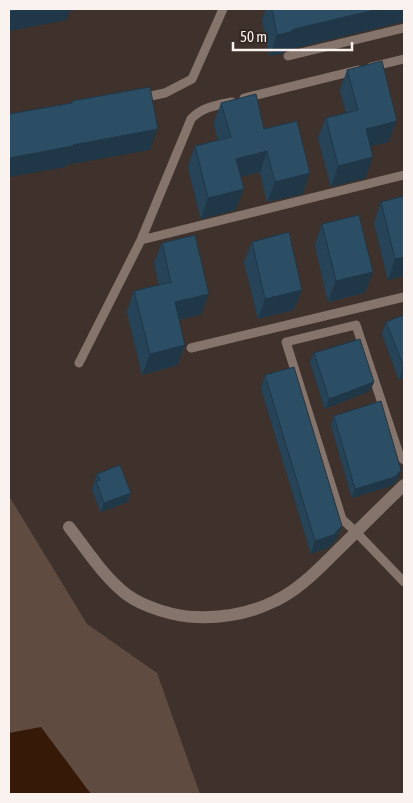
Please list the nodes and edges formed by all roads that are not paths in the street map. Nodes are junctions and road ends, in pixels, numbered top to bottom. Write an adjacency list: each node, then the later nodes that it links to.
1 (223, 9): 5 (lane)
2 (404, 28): 3 (lane)
3 (288, 56)
4 (404, 59): 7 (lane)
5 (136, 99)
6 (404, 175): 7 (lane)
7 (141, 240): 10 (lane)
8 (404, 296): 9 (lane)
9 (191, 348)
10 (79, 363)
11 (404, 460): 14 (lane)
12 (404, 484): 14 (street)
13 (69, 527): 14 (street)
14 (356, 532): 15 (lane)
15 (404, 582)

